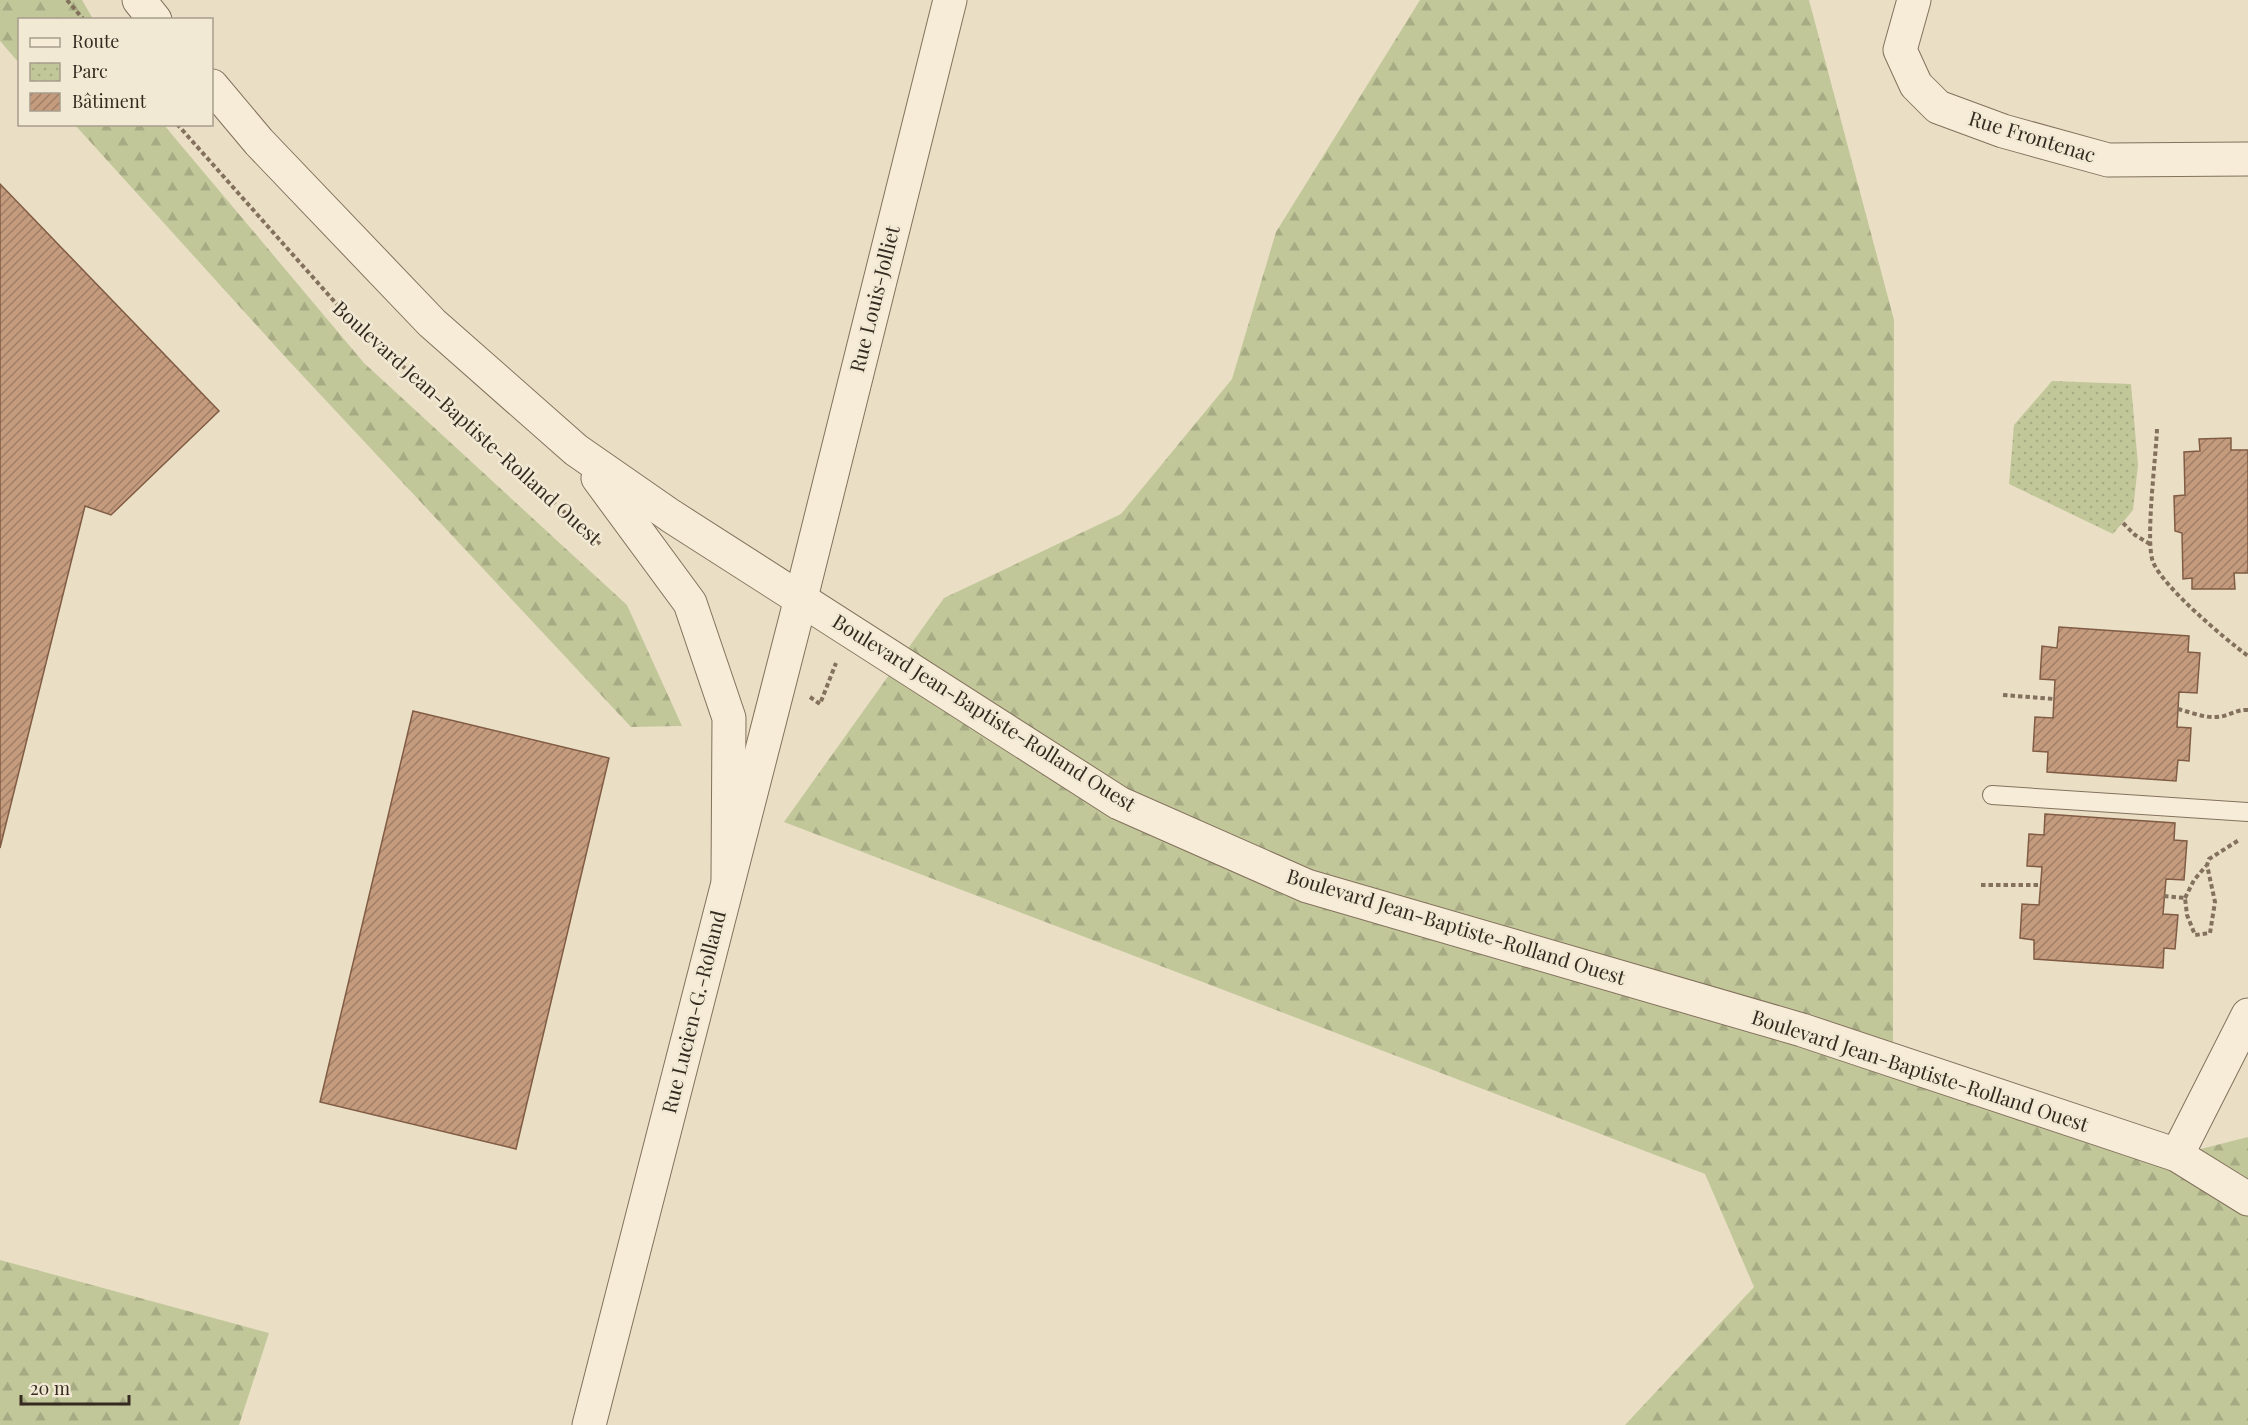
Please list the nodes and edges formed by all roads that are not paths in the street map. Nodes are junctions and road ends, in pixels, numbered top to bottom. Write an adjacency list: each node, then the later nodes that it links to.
1 (139, 0): 4 (street)
2 (950, 0): 8 (street, Rue Louis-Jolliet)
3 (1914, 0): 6 (street, Rue Frontenac)
4 (153, 18)
5 (213, 87): 7 (street, Boulevard Jean-Baptiste-Rolland Ouest)
6 (2248, 159)
7 (576, 450): 8 (street, Boulevard Jean-Baptiste-Rolland Ouest); 11 (street)
8 (801, 598): 11 (street, Rue Lucien-G.-Rolland); 13 (street, Boulevard Jean-Baptiste-Rolland Ouest)
9 (1992, 795): 10 (lane)
10 (2248, 812)
11 (728, 879): 15 (street, Rue Lucien-G.-Rolland)
12 (2248, 1015): 13 (street)
13 (2177, 1155): 14 (street, Boulevard Jean-Baptiste-Rolland Ouest)
14 (2248, 1199)
15 (589, 1425)

